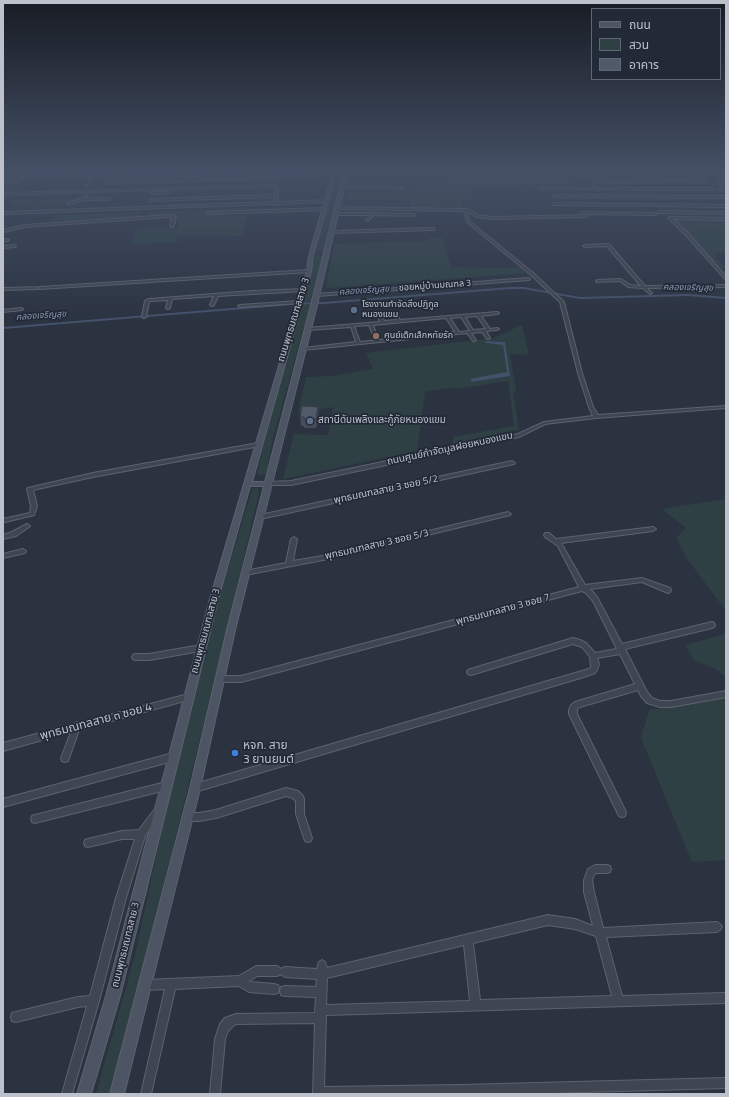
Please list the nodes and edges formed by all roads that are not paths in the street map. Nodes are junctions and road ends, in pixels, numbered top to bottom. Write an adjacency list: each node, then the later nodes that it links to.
1 (83, 222): 9 (street)
2 (173, 222): 7 (street)
3 (322, 222): 14 (main road, ถนนพุทธมณฑลสาย 3)
4 (334, 222): 10 (main road, ถนนพุทธมณฑลสาย 3)
5 (674, 222): 18 (street)
6 (470, 223): 59 (street)
7 (172, 226)
8 (433, 229): 10 (street)
9 (3, 231)
10 (331, 232): 15 (main road, ถนนพุทธมณฑลสาย 3)
11 (14, 246): 13 (street)
12 (585, 246): 21 (street)
13 (3, 247)
14 (316, 254): 15 (main road); 16 (main road, ถนนพุทธมณฑลสาย 3)
15 (326, 255): 25 (main road, ถนนพุทธมณฑลสาย 3)
16 (309, 271): 22 (street); 23 (main road, ถนนพุทธมณฑลสาย 3)
17 (528, 279): 25 (street, ซอยหมู่บ้านมณฑล 3)
18 (726, 279)
19 (598, 281): 21 (street)
20 (726, 286): 21 (street)
21 (644, 287): 24 (street)
22 (3, 289)
23 (303, 290): 26 (street); 29 (main road, ถนนพุทธมณฑลสาย 3)
24 (650, 293)
25 (317, 294): 47 (main road, ถนนพุทธมณฑลสาย 3)
26 (216, 295): 27 (street); 31 (street)
27 (185, 297): 28 (street); 30 (street)
28 (170, 298): 33 (street); 40 (street)
29 (299, 303): 32 (street); 60 (main road, ถนนพุทธมณฑลสาย 3)
30 (184, 305)
31 (212, 305)
32 (240, 306)
33 (168, 308)
34 (21, 309): 35 (street)
35 (3, 311)
36 (497, 312): 39 (street)
37 (395, 313): 43 (street)
38 (379, 314): 44 (street)
39 (478, 314): 41 (street); 50 (street)
40 (144, 316)
41 (462, 316): 42 (street); 51 (street)
42 (447, 317): 43 (street); 53 (street)
43 (399, 321): 44 (street)
44 (383, 322): 45 (street)
45 (371, 324): 46 (street); 52 (street)
46 (352, 325): 47 (street); 56 (street)
47 (308, 329): 57 (main road, ถนนพุทธมณฑลสาย 3)
48 (497, 329): 50 (street)
49 (482, 330): 50 (street); 51 (street); 54 (street)
50 (489, 330)
51 (470, 332): 53 (street); 55 (street)
52 (374, 333)
53 (458, 333): 56 (street)
54 (488, 338)
55 (474, 340)
56 (358, 343): 57 (street)
57 (303, 349): 63 (main road, ถนนพุทธมณฑลสาย 3)
58 (726, 407): 59 (street, ถนนศูนย์กำจัดมูลฝอยหนองแขม)
59 (596, 417): 63 (street, ถนนศูนย์กำจัดมูลฝอยหนองแขม)
60 (258, 444): 62 (main road, ถนนพุทธมณฑลสาย 3); 66 (street)
61 (512, 463): 65 (street, พุทธมณฑลสาย 3 ซอย 5/2)
62 (247, 484): 63 (main road); 80 (main road, ถนนพุทธมณฑลสาย 3)
63 (268, 484): 65 (main road, ถนนพุทธมณฑลสาย 3)
64 (508, 514): 75 (street, พุทธมณฑลสาย 3 ซอย 5/3)
65 (260, 517): 76 (main road, ถนนพุทธมณฑลสาย 3)
66 (5, 520)
67 (27, 526): 70 (street)
68 (653, 529): 72 (street)
69 (547, 535): 72 (street)
70 (3, 537)
71 (294, 539): 75 (street)
72 (556, 541): 77 (street)
73 (23, 551): 74 (street)
74 (3, 556)
75 (289, 565): 76 (street, พุทธมณฑลสาย 3 ซอย 5/3)
76 (245, 573): 85 (main road, ถนนพุทธมณฑลสาย 3)
77 (583, 588): 78 (street, พุทธมณฑลสาย 3 ซอย 7); 81 (street); 85 (street, พุทธมณฑลสาย 3 ซอย 7)
78 (668, 590)
79 (712, 625): 81 (street)
80 (201, 648): 83 (street); 88 (main road, ถนนพุทธมณฑลสาย 3)
81 (621, 649): 82 (street); 86 (street)
82 (593, 656): 84 (street); 94 (street)
83 (135, 657)
84 (471, 672)
85 (220, 679): 94 (main road, ถนนพุทธมณฑลสาย 3)
86 (640, 686): 87 (street); 97 (street)
87 (726, 694)
88 (188, 697): 89 (street, พุทธมณทลสาย ๓ ซอย 4); 91 (main road, ถนนพุทธมณฑลสาย 3)
89 (78, 726): 90 (street, พุทธมณทลสาย ๓ ซอย 4); 92 (street)
90 (3, 747)
91 (173, 757): 93 (main road, ถนนพุทธมณฑลสาย 3); 95 (street)
92 (65, 758)
93 (166, 786): 96 (main road, ถนนพุทธมณฑลสาย 3); 99 (street)
94 (195, 788): 98 (main road, ถนนพุทธมณฑลสาย 3)
95 (3, 803)
96 (160, 809): 100 (street); 123 (main road, ถนนพุทธมณฑลสาย 3)
97 (622, 813)
98 (188, 817): 101 (street); 110 (main road, ถนนพุทธมณฑลสาย 3)
99 (35, 819)
100 (141, 834): 102 (street); 115 (street)
101 (308, 838)
102 (88, 843)
103 (607, 869): 105 (street)
104 (718, 927): 105 (street)
105 (600, 932): 106 (street); 116 (street)
106 (468, 939): 107 (street); 117 (street)
107 (322, 969): 108 (street); 113 (street)
108 (240, 981): 109 (street); 111 (street)
109 (171, 984): 110 (street); 125 (street)
110 (145, 985): 124 (main road, ถนนพุทธมณฑลสาย 3)
111 (274, 990)
112 (285, 991): 113 (street)
113 (321, 992): 118 (street)
114 (726, 998): 116 (street)
115 (94, 1001): 119 (street); 122 (street)
116 (618, 1001): 117 (street)
117 (476, 1006): 118 (street)
118 (320, 1014): 121 (street); 126 (street)
119 (16, 1017)
120 (726, 1083): 121 (street)
121 (318, 1093)
122 (67, 1094)
123 (84, 1094)
124 (117, 1094)
125 (146, 1094)
126 (215, 1094)

